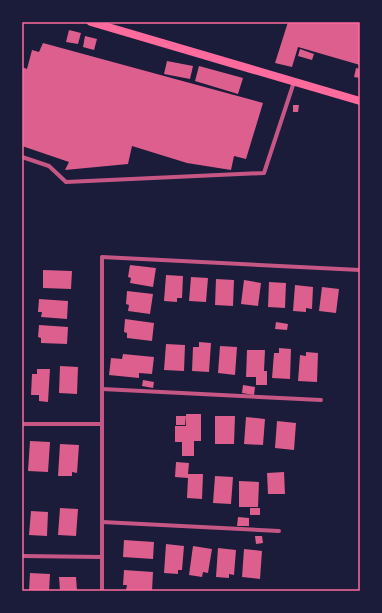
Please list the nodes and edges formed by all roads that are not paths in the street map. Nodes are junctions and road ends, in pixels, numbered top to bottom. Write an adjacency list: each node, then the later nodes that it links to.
1 (91, 22): 2 (main road)
2 (294, 81): 3 (main road); 4 (street)
3 (360, 101)
4 (22, 157)
5 (360, 270): 6 (street)
6 (102, 389): 7 (street); 9 (street)
7 (321, 400)
8 (22, 424): 9 (street)
9 (102, 424): 10 (street)
10 (102, 522): 11 (street); 13 (street)
11 (279, 531)
12 (22, 556): 13 (street)
13 (102, 557): 14 (street)
14 (102, 591)

